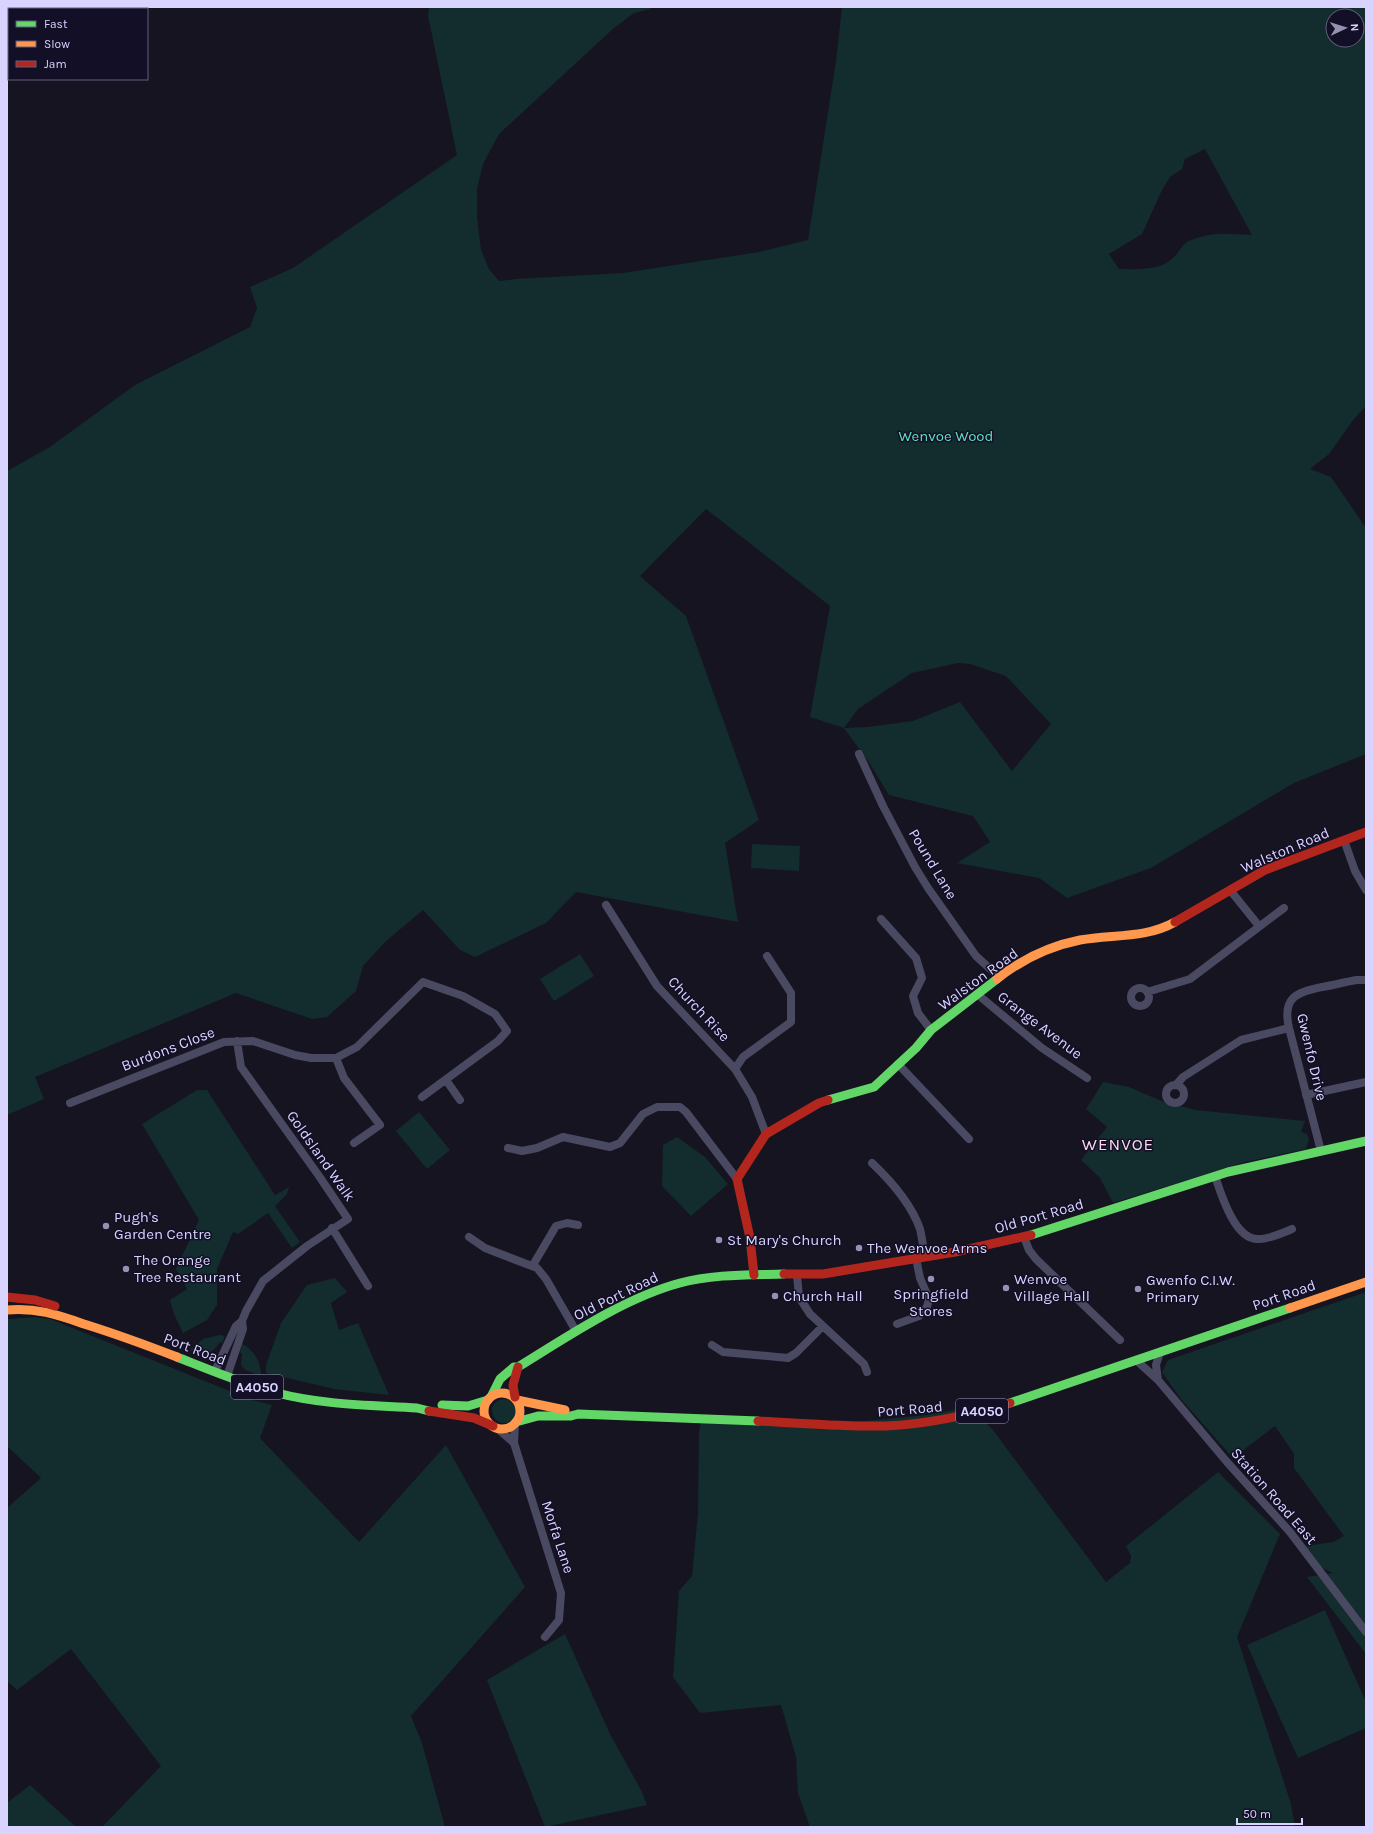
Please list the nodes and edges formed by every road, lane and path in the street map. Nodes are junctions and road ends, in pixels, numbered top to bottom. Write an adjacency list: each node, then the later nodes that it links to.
1 (859, 754): 11 (street, Pound Lane)
2 (1366, 832): 3 (street, Walston Road)
3 (1344, 840): 4 (street, Walston Road); 5 (street)
4 (1230, 890): 9 (street); 11 (street, Walston Road)
5 (1366, 890)
6 (606, 905): 20 (street, Church Rise)
7 (1284, 908): 9 (street)
8 (881, 919): 16 (street)
9 (1259, 926): 13 (street)
10 (767, 956): 20 (street)
11 (999, 977): 14 (street, Walston Road)
12 (1366, 980): 15 (street, Gwenfo Drive)
13 (1146, 992)
14 (976, 994): 16 (street, Walston Road); 21 (street, Grange Avenue)
15 (1289, 1028): 24 (street); 25 (street, Gwenfo Drive)
16 (932, 1030): 19 (street, Walston Road)
17 (237, 1041): 18 (street, Burdons Close); 28 (street, Burdons Close); 39 (street, Goldsland Walk)
18 (336, 1058): 22 (street, Burdons Close); 32 (street)
19 (898, 1064): 29 (street, Walston Road); 30 (street)
20 (736, 1069): 29 (street, Church Rise)
21 (1087, 1078)
22 (446, 1080): 26 (street, Burdons Close); 27 (street)
23 (1366, 1082): 25 (street)
24 (1176, 1086)
25 (1306, 1095): 34 (street, Gwenfo Drive)
26 (422, 1097)
27 (460, 1100)
28 (70, 1103)
29 (766, 1134): 37 (street, Walston Road)
30 (969, 1139)
31 (1366, 1141): 34 (street, Old Port Road)
32 (354, 1143)
33 (508, 1148): 37 (street)
34 (1321, 1151): 36 (street, Old Port Road)
35 (872, 1162): 43 (street)
36 (1215, 1176): 40 (street); 42 (street, Old Port Road)
37 (737, 1179): 45 (street)
38 (578, 1225): 44 (street)
39 (332, 1228): 48 (street); 51 (street, Goldsland Walk)
40 (1292, 1229)
41 (469, 1237): 44 (street)
42 (1024, 1237): 43 (street, Old Port Road); 56 (street)
43 (920, 1257): 46 (street, Old Port Road); 52 (street)
44 (533, 1265): 55 (street)
45 (754, 1275): 46 (street, Old Port Road); 55 (street, Old Port Road)
46 (797, 1275): 53 (street)
47 (1366, 1282): 58 (street, Port Road / A4050)
48 (368, 1286)
49 (7, 1297): 54 (street, Port Road / A4050)
50 (7, 1310): 54 (street, Port Road / A4050)
51 (242, 1321): 61 (street, Goldsland Walk); 63 (street, Goldsland Walk)
52 (897, 1324)
53 (823, 1326): 57 (street); 62 (street)
54 (107, 1330): 61 (street, Port Road / A4050)
55 (576, 1331): 60 (street, Old Port Road)
56 (1120, 1340)
57 (712, 1346)
58 (1160, 1352): 59 (street, Port Road / A4050); 64 (street)
59 (1136, 1360): 64 (street, Station Road East); 68 (street, Port Road / A4050)
60 (518, 1367): 65 (street, Old Port Road); 66 (street)
61 (215, 1371): 63 (street, Port Road / A4050)
62 (867, 1372)
63 (227, 1376): 67 (street, Port Road / A4050)
64 (1158, 1380): 72 (street, Station Road East)
65 (490, 1398): 66 (street, Port Road / A4050); 67 (street, Port Road / A4050); 70 (street)
66 (516, 1398): 68 (street, Port Road / A4050); 69 (street)
67 (417, 1408): 70 (street, Port Road / A4050)
68 (578, 1414): 69 (street, Port Road / A4050)
69 (515, 1423): 70 (street, Port Road / A4050); 71 (street, Morfa Lane)
70 (495, 1427): 71 (street)
71 (514, 1444): 73 (street, Morfa Lane)
72 (1366, 1632)
73 (545, 1637)

